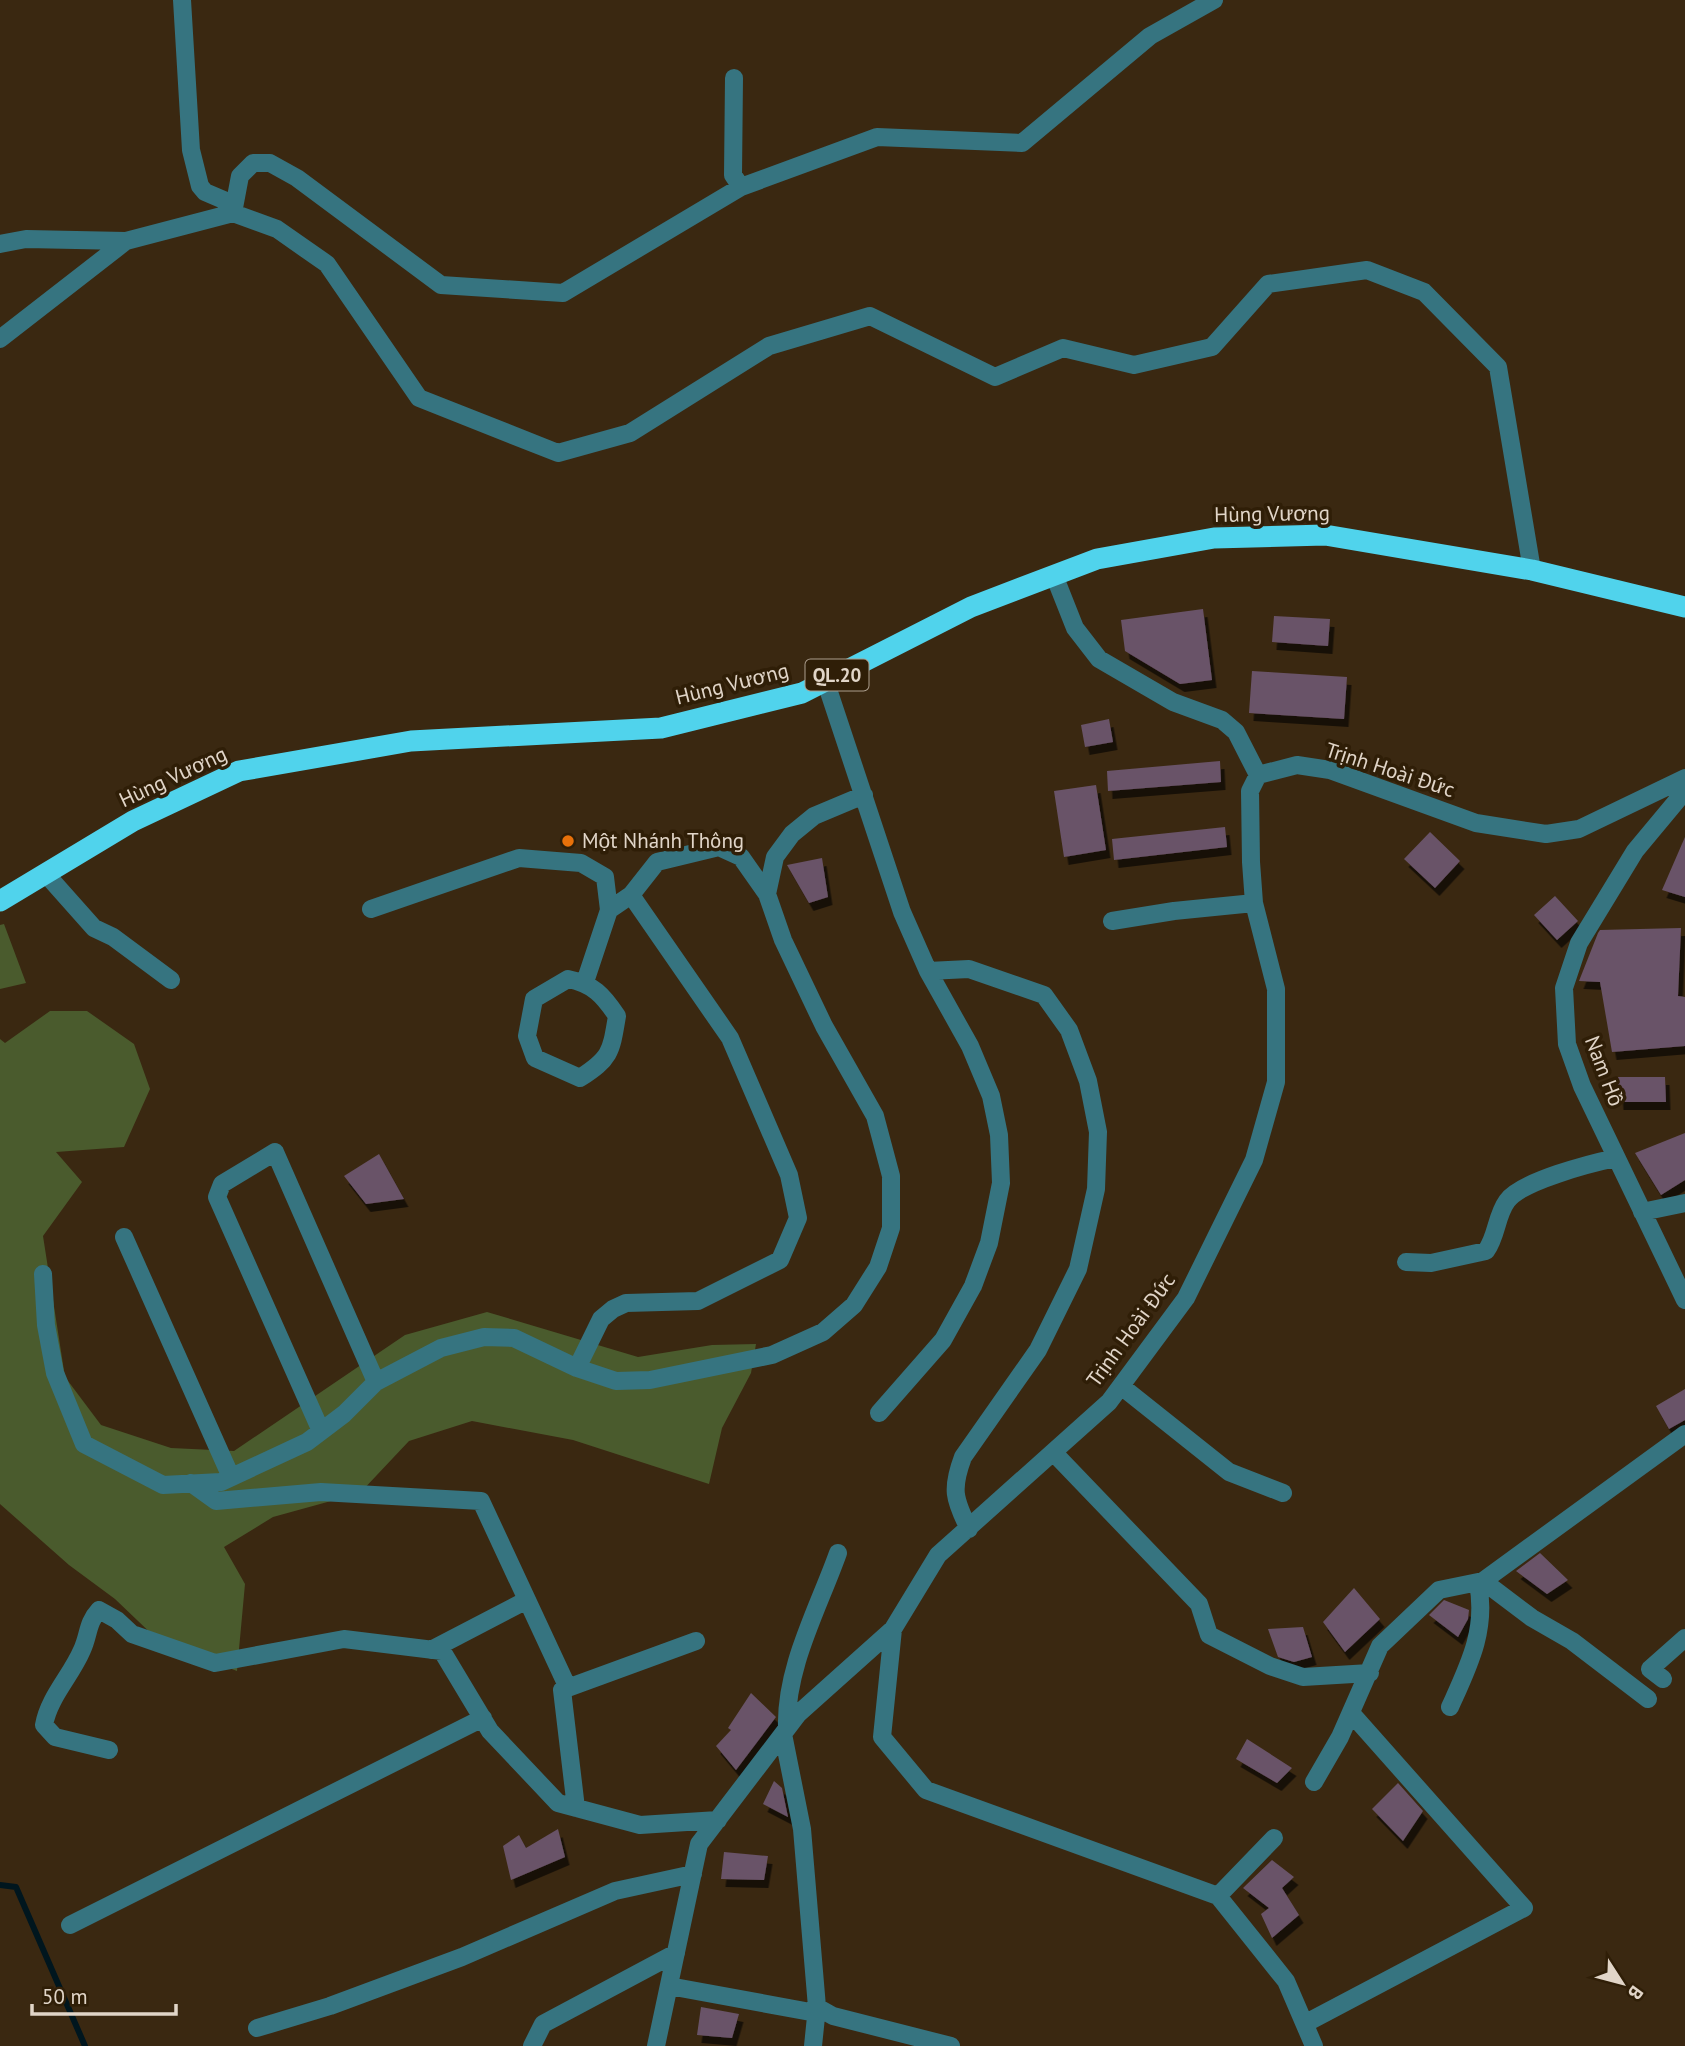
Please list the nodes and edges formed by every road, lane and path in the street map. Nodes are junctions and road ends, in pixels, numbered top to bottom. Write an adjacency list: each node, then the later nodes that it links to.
1 (182, 0): 5 (street)
2 (1214, 0): 4 (street)
3 (734, 78): 4 (street)
4 (741, 187): 5 (street)
5 (233, 208): 6 (street); 9 (street)
6 (127, 241): 7 (street); 8 (street)
7 (0, 244)
8 (0, 338)
9 (1532, 570): 10 (highway, Hùng Vương / QL.20); 11 (highway, Hùng Vương / QL.20)
10 (1054, 575): 12 (highway, Hùng Vương / QL.20); 13 (street)
11 (1685, 607)
12 (825, 680): 16 (street); 17 (highway, Hùng Vương / QL.20)
13 (1258, 775): 14 (street, Trịnh Hoài Đức); 21 (street, Trịnh Hoài Đức)
14 (1685, 778)
15 (1685, 791): 28 (street, Nam Hồ)
16 (864, 796): 18 (street); 25 (street)
17 (46, 874): 20 (highway, Hùng Vương / QL.20); 26 (street)
18 (767, 894): 19 (street); 35 (street)
19 (631, 895): 23 (street); 35 (street)
20 (0, 901)
21 (1254, 903): 24 (street); 37 (street, Trịnh Hoài Đức)
22 (371, 909): 23 (street)
23 (609, 910): 27 (street)
24 (1112, 921)
25 (928, 971): 38 (street); 45 (street)
26 (171, 980)
27 (585, 982): 27 (street)
28 (1616, 1158): 30 (street, Nam Hồ); 32 (street)
29 (1685, 1203): 30 (street)
30 (1642, 1212): 34 (street, Nam Hồ)
31 (124, 1237): 42 (street)
32 (1406, 1262)
33 (43, 1274): 43 (street)
34 (1685, 1300)
35 (577, 1367): 36 (street)
36 (376, 1382): 39 (street); 39 (street)
37 (1121, 1386): 41 (street, Trịnh Hoài Đức); 44 (street)
38 (879, 1413)
39 (321, 1431): 42 (street)
40 (1685, 1434): 47 (street)
41 (1054, 1453): 45 (street, Trịnh Hoài Đức); 53 (street)
42 (231, 1477): 43 (street)
43 (191, 1483): 48 (street)
44 (1283, 1493)
45 (969, 1529): 49 (street, Trịnh Hoài Đức)
46 (838, 1553): 60 (street)
47 (1480, 1582): 53 (street); 56 (street); 57 (street)
48 (527, 1600): 52 (street); 55 (street)
49 (893, 1629): 60 (street); 67 (street, Trịnh Hoài Đức)
50 (1685, 1638): 54 (street)
51 (696, 1641): 55 (street)
52 (431, 1650): 59 (street); 61 (street)
53 (1370, 1672): 58 (street)
54 (1663, 1679)
55 (568, 1688): 63 (street)
56 (1648, 1699)
57 (1450, 1707)
58 (1351, 1713): 62 (street); 72 (street)
59 (482, 1718): 63 (street); 68 (street)
60 (785, 1731): 64 (street); 71 (street)
61 (109, 1751)
62 (1314, 1782)
63 (576, 1808): 64 (street)
64 (718, 1820): 66 (street)
65 (1274, 1838): 67 (street)
66 (693, 1874): 69 (street); 73 (street)
67 (1218, 1896): 72 (street)
68 (70, 1925)
69 (676, 1953): 70 (street); 74 (street)
70 (669, 1986): 71 (street); 75 (street)
71 (816, 2010): 76 (street); 77 (street)
72 (1306, 2022): 78 (street)
73 (257, 2028)
74 (532, 2046)
75 (656, 2046)
76 (813, 2046)
77 (951, 2046)
78 (1314, 2046)

